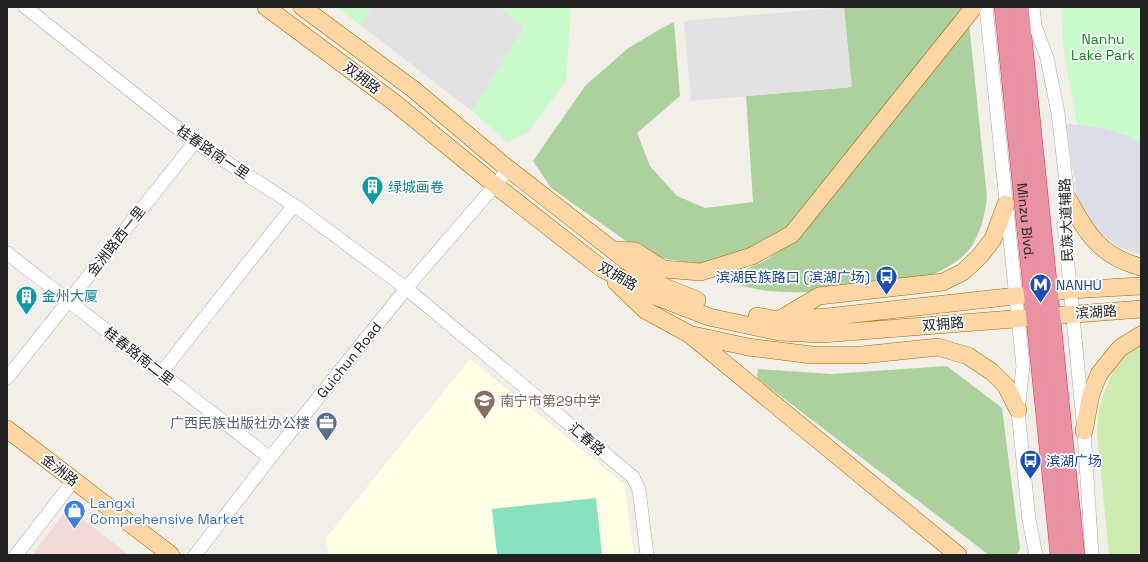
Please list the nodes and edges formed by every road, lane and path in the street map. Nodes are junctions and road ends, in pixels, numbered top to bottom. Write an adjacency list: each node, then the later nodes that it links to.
1 (25, 7): 9 (street, 桂春路南一里)
2 (266, 7): 11 (main road, 双拥路)
3 (302, 7): 10 (main road, 双拥路)
4 (974, 7): 15 (main road)
5 (986, 7): 13 (street)
6 (1004, 7): 22 (highway, Minzu Blvd.)
7 (1019, 7): 22 (highway, Minzu Blvd.)
8 (1032, 7): 12 (street, 民族大道辅路)
9 (195, 142): 14 (street, 桂春路南一里); 23 (street, 金洲路西一里)
10 (509, 169): 11 (street, Guichun Road); 15 (main road, 双拥路)
11 (495, 185): 18 (main road, 双拥路); 20 (street, Guichun Road)
12 (1068, 199): 17 (main road); 21 (street, 民族大道辅路)
13 (1006, 204): 22 (street); 27 (main road)
14 (294, 205): 20 (street, 桂春路南一里); 30 (street)
15 (613, 250): 27 (main road, 双拥路)
16 (7, 253): 23 (street, 桂春路南二里)
17 (1141, 267)
18 (601, 268): 26 (main road, 双拥路); 28 (main road)
19 (1141, 286): 21 (main road, 滨湖路)
20 (407, 289): 35 (street, Guichun Road); 40 (street, 汇春路)
21 (1070, 290): 22 (main road, 滨湖路); 25 (street, 民族大道辅路)
22 (1032, 294): 26 (highway, Minzu Blvd.); 26 (street); 27 (main road, 双拥路)
23 (68, 301): 30 (street, 桂春路南二里); 31 (street, 金洲路西一里)
24 (1141, 308): 25 (main road, 滨湖路)
25 (1072, 314): 26 (main road, 滨湖路); 34 (street, 民族大道辅路)
26 (1035, 316): 32 (street); 43 (highway, Minzu Blvd.); 44 (highway, Minzu Blvd.)
27 (779, 320)
28 (689, 334): 32 (main road); 41 (main road)
29 (1141, 335): 34 (main road)
30 (161, 373): 35 (street, 桂春路南二里)
31 (7, 378)
32 (1018, 410): 42 (street)
33 (7, 429): 36 (main road, 金洲路)
34 (1084, 431): 45 (street, 民族大道辅路)
35 (270, 458): 39 (street, Guichun Road)
36 (74, 480): 37 (street); 38 (main road, 金洲路)
37 (16, 555)
38 (170, 555)
39 (195, 555)
40 (647, 555)
41 (958, 555)
42 (1036, 555)
43 (1060, 555)
44 (1075, 555)
45 (1092, 555)

